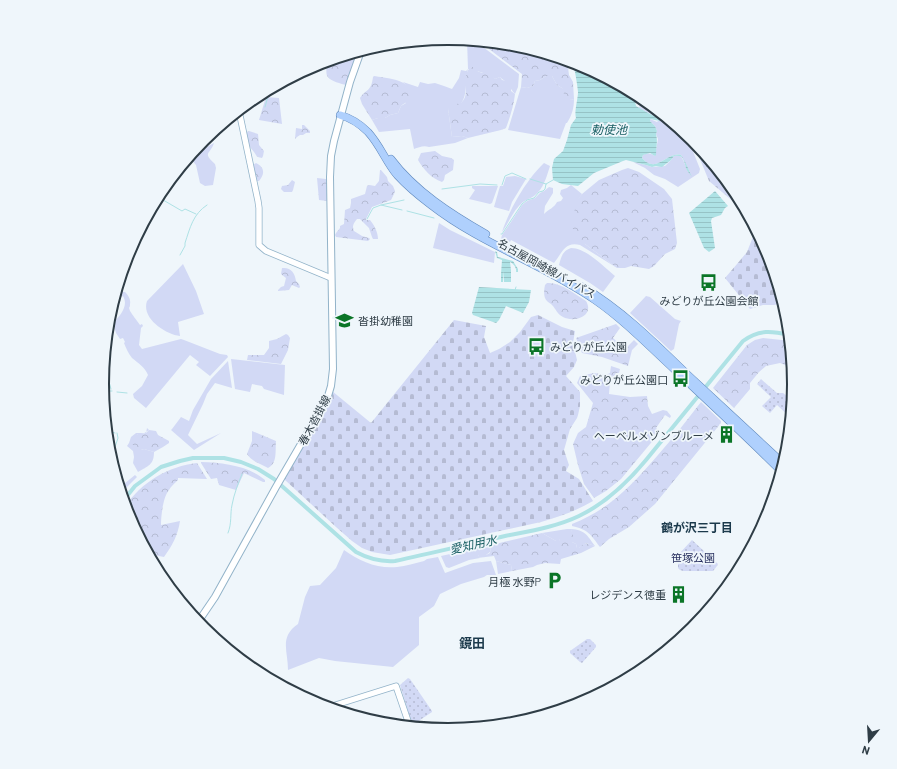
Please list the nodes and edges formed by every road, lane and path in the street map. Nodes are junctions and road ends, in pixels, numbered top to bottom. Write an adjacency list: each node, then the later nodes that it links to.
1 (359, 58): 2 (main road, 春木沓掛線)
2 (341, 113): 4 (main road, 春木沓掛線); 5 (main road, 名古屋岡崎線バイパス)
3 (240, 117): 4 (street)
4 (331, 278): 8 (main road, 春木沓掛線)
5 (705, 395): 6 (main road, 名古屋岡崎線バイパス); 7 (main road, 名古屋岡崎線バイパス)
6 (779, 460)
7 (777, 467)
8 (201, 617)
9 (336, 705): 10 (street)
10 (408, 721)

